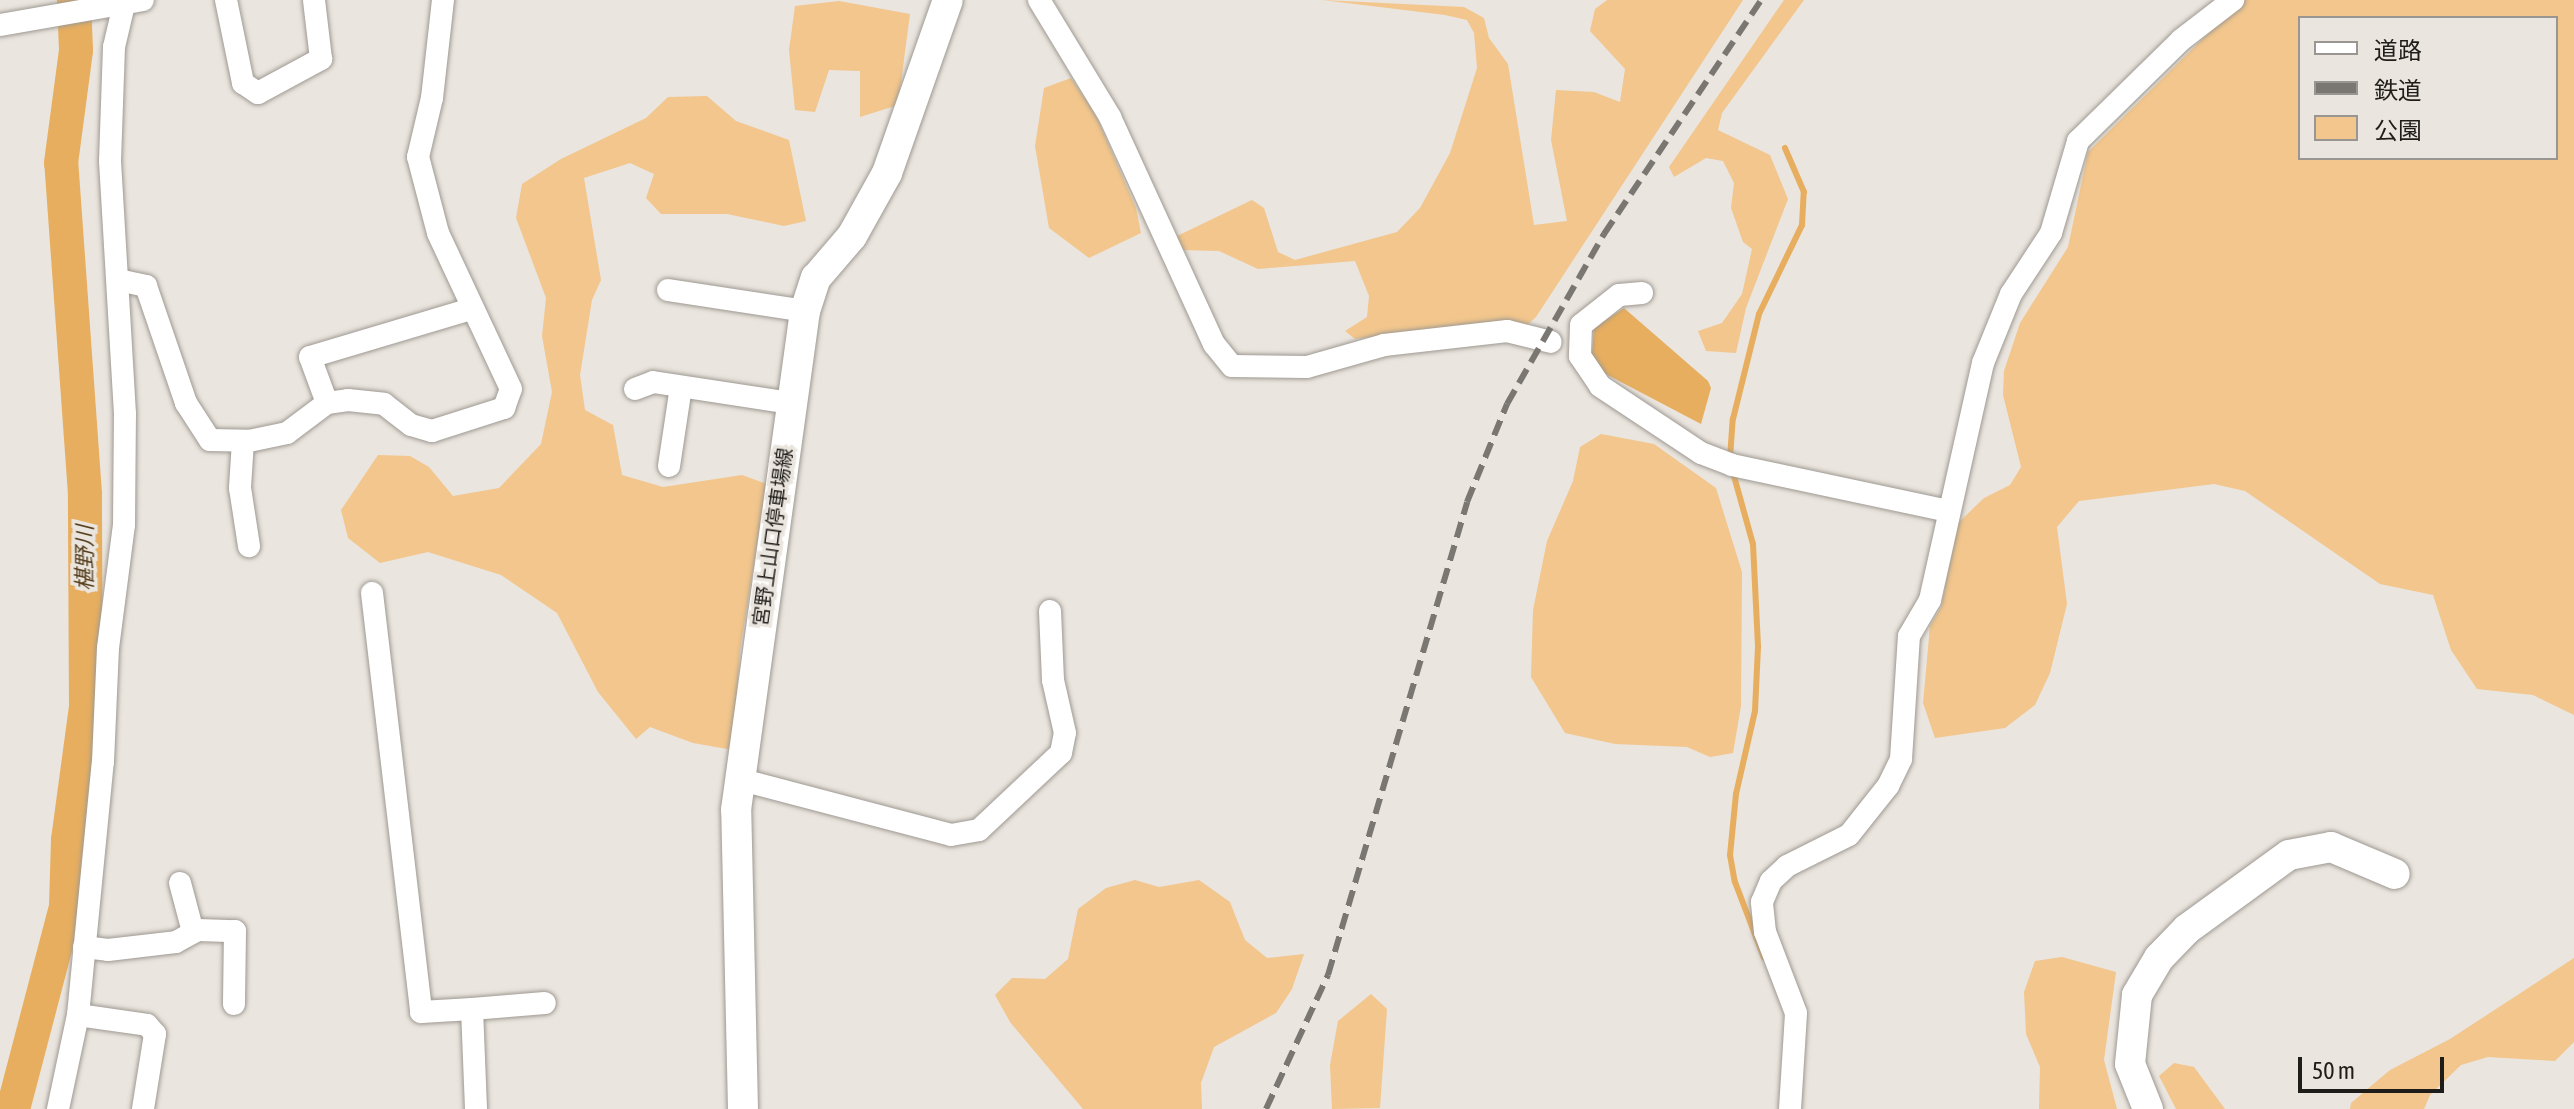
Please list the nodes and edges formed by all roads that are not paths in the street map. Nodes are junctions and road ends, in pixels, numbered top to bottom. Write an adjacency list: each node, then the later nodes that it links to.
1 (226, 0): 2 (street)
2 (314, 0)
3 (443, 0): 12 (street)
4 (948, 0): 13 (main road, 宮野上山口停車場線)
5 (1039, 0): 15 (street)
6 (2233, 0): 23 (street)
7 (127, 2): 8 (street); 9 (street)
8 (17, 17)
9 (118, 280): 21 (street); 31 (street)
10 (668, 290): 13 (street)
11 (1642, 293): 14 (street)
12 (471, 309): 19 (street); 19 (street)
13 (805, 311): 20 (main road, 宮野上山口停車場線)
14 (1581, 326): 15 (street); 16 (street)
15 (1551, 342): 16 (street)
16 (1580, 356): 23 (street)
17 (681, 387): 18 (street); 20 (street); 22 (street)
18 (635, 389)
19 (327, 403): 21 (street)
20 (791, 403): 27 (main road, 宮野上山口停車場線)
21 (243, 441): 24 (street)
22 (669, 466)
23 (1948, 511): 40 (street)
24 (249, 546)
25 (372, 593): 34 (street)
26 (1050, 611): 27 (street)
27 (742, 780): 39 (main road, 宮野上山口停車場線)
28 (2395, 874): 41 (main road)
29 (180, 883): 30 (street)
30 (193, 932): 31 (street); 33 (street)
31 (84, 947): 35 (street)
32 (545, 1003): 34 (street)
33 (234, 1004)
34 (472, 1009): 38 (street)
35 (78, 1015): 36 (street); 37 (street)
36 (58, 1109)
37 (143, 1109)
38 (476, 1109)
39 (743, 1109)
40 (1790, 1109)
41 (2148, 1109)

